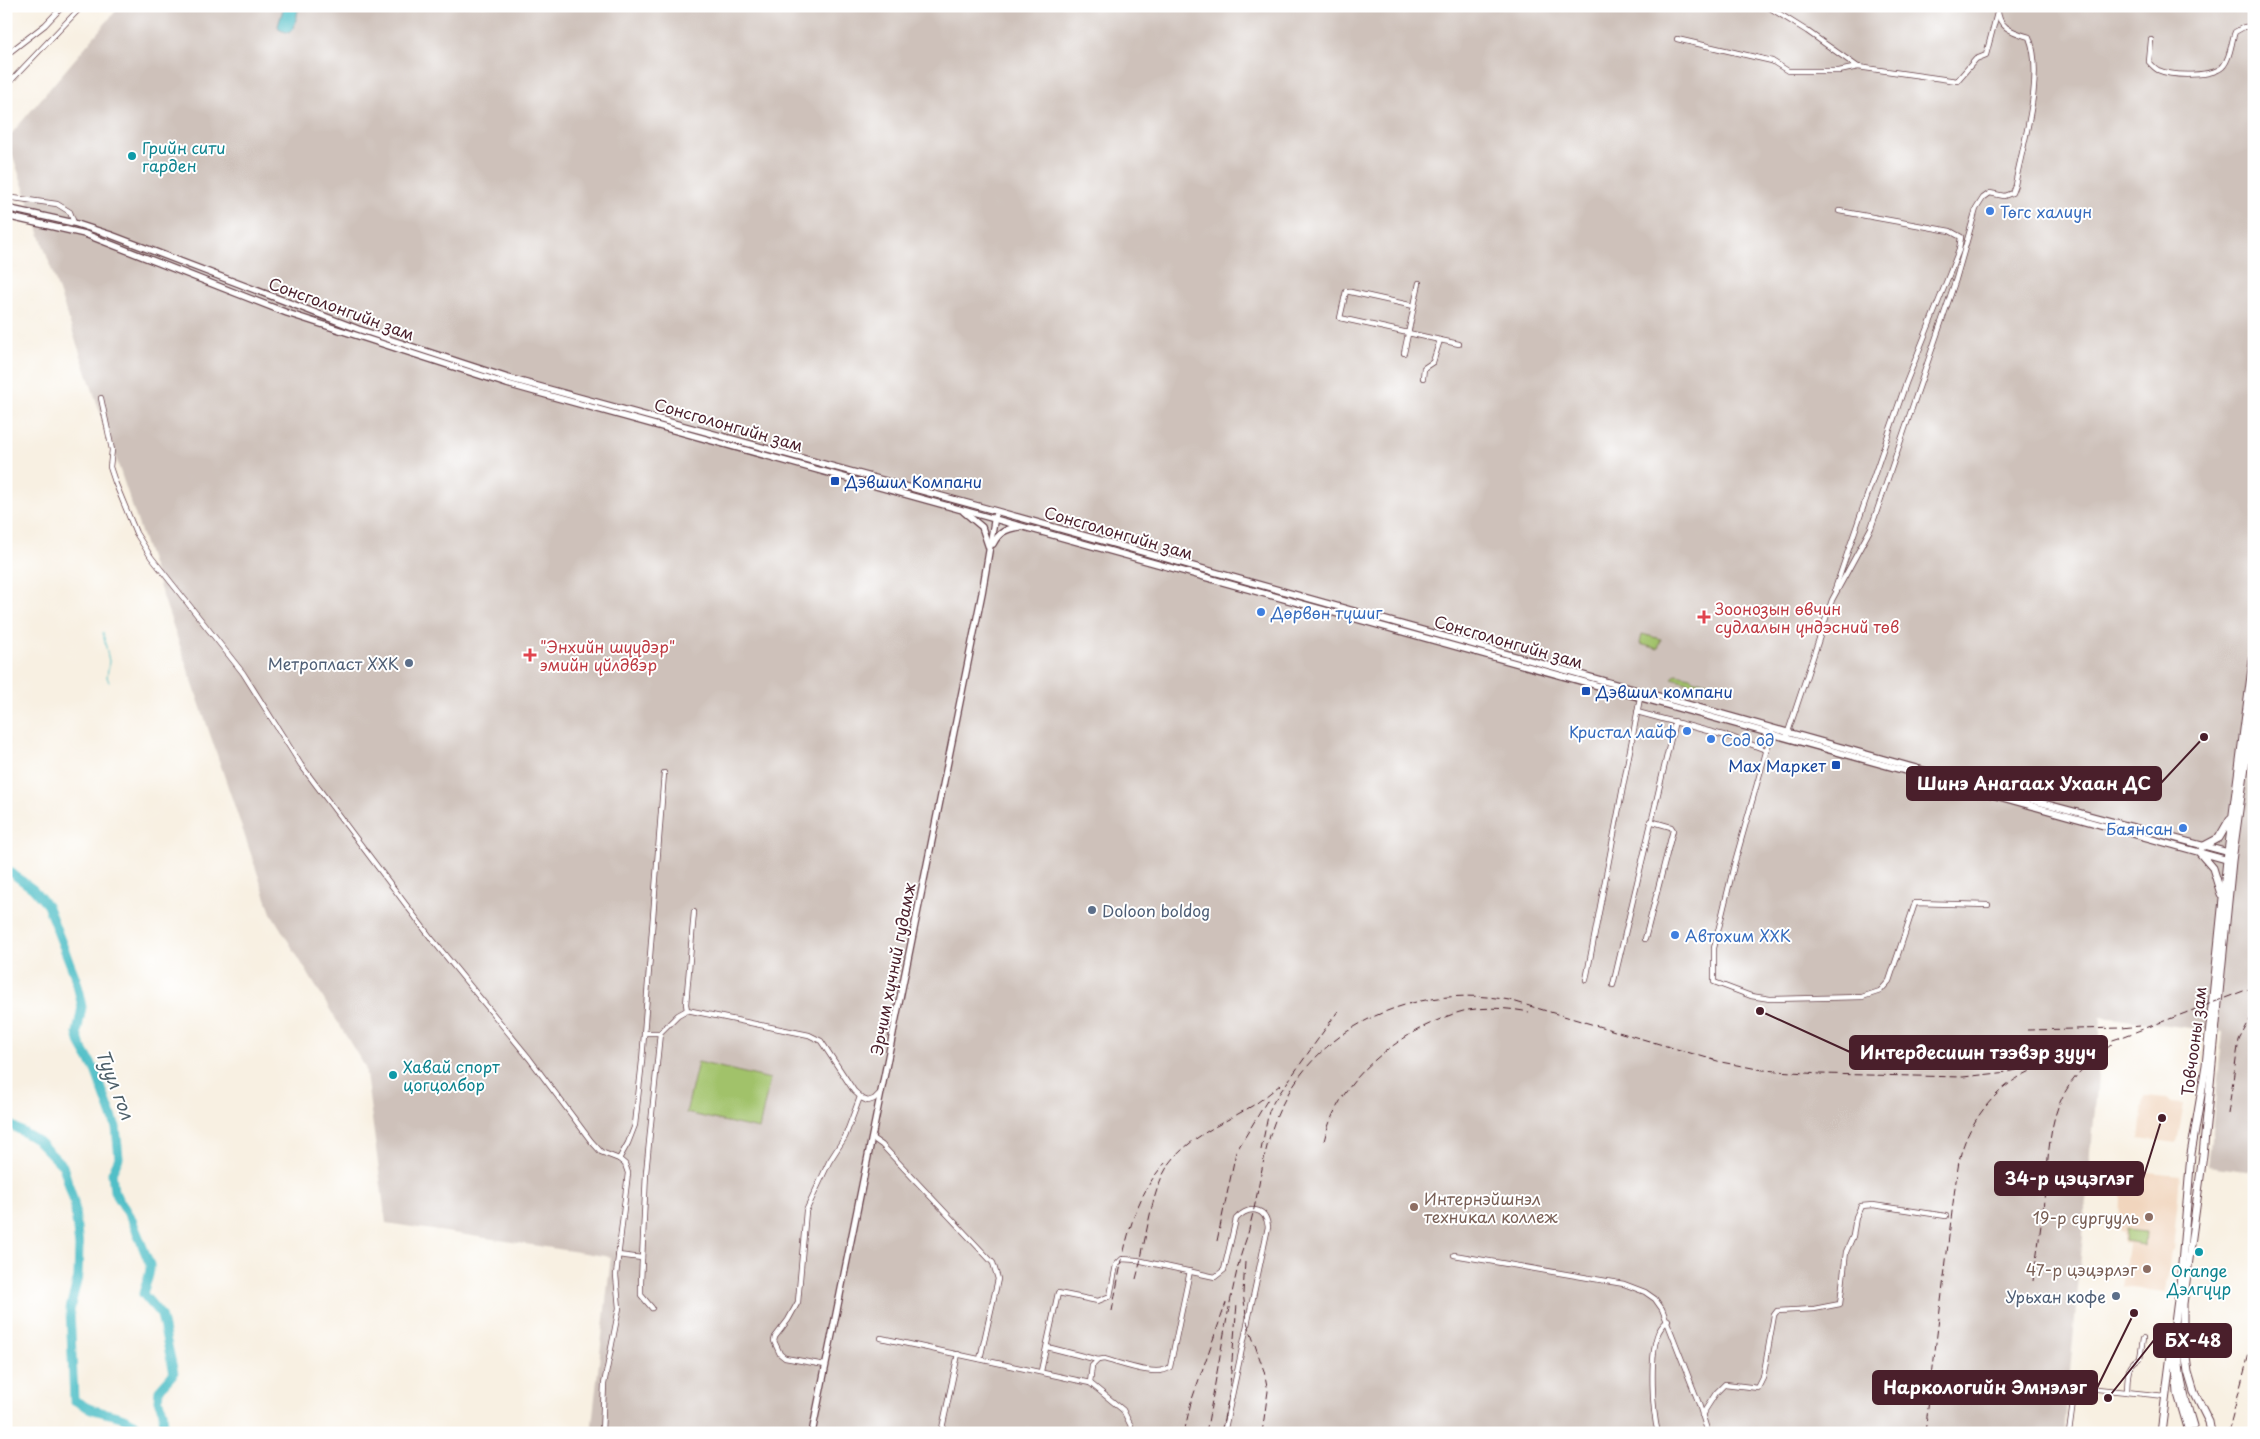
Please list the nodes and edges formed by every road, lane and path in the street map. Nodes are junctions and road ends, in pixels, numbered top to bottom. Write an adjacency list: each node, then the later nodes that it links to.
1 (63, 6): 8 (street)
2 (82, 6): 10 (street)
3 (1767, 6): 9 (street)
4 (1998, 8): 9 (street); 29 (street)
5 (2254, 26): 7 (street)
6 (1677, 39): 9 (street)
7 (2151, 40)
8 (6, 55)
9 (1858, 67)
10 (6, 86)
11 (6, 197): 15 (street)
12 (6, 208): 15 (main road, Сонсголонгийн зам)
13 (1839, 211): 29 (street)
14 (6, 216): 24 (main road, Сонсголонгийн зам)
15 (74, 223): 25 (main road, Сонсголонгийн зам)
16 (1419, 283): 17 (street)
17 (1414, 306): 18 (street); 18 (street)
18 (1408, 334): 19 (street); 21 (street)
19 (1440, 340): 20 (street); 22 (street)
20 (1459, 344)
21 (1404, 353)
22 (1423, 378)
23 (101, 398): 56 (street)
24 (962, 510): 26 (main road, Сонсголонгийн зам); 28 (main road)
25 (996, 511): 26 (main road, Эрчим хүчний гудамж); 35 (main road, Сонсголонгийн зам)
26 (995, 519): 27 (main road, Сонсголонгийн зам); 28 (main road, Эрчим хүчний гудамж)
27 (1024, 527): 28 (main road); 31 (main road, Сонсголонгийн зам)
28 (990, 550): 53 (main road, Эрчим хүчний гудамж)
29 (1832, 600): 36 (street)
30 (2254, 652): 40 (highway, Товчооны зам)
31 (1640, 698): 33 (street); 35 (main road, Сонсголонгийн зам)
32 (2254, 701): 43 (highway, Товчооны зам)
33 (1637, 712): 34 (street); 48 (street)
34 (1675, 721): 38 (street); 41 (street)
35 (1772, 731): 36 (main road, Сонсголонгийн зам); 37 (main road, Сонсголонгийн зам); 38 (street)
36 (1788, 732): 37 (street); 42 (main road, Сонсголонгийн зам)
37 (1786, 739): 42 (main road, Сонсголонгийн зам)
38 (1766, 750): 45 (street)
39 (664, 773): 51 (street)
40 (2233, 812): 42 (highway); 43 (highway, Товчооны зам)
41 (1650, 821): 47 (street); 49 (street)
42 (2201, 850): 43 (main road, Сонсголонгийн зам); 44 (highway)
43 (2230, 857): 44 (highway, Товчооны зам); 64 (highway, Товчооны зам)
44 (2222, 900): 67 (highway, Товчооны зам)
45 (1988, 905)
46 (694, 912): 50 (street)
47 (1645, 939)
48 (1586, 980)
49 (1613, 985)
50 (687, 1010): 52 (street); 54 (street)
51 (644, 1033): 52 (street); 56 (street)
52 (660, 1033): 60 (street)
53 (881, 1092): 54 (street); 55 (main road, Эрчим хүчний гудамж)
54 (860, 1098): 72 (street)
55 (872, 1138): 70 (street); 72 (main road, Эрчим хүчний гудамж)
56 (619, 1159): 58 (street)
57 (1946, 1216): 77 (street)
58 (618, 1255): 60 (street); 78 (street)
59 (1454, 1255): 63 (street)
60 (642, 1258): 62 (street)
61 (1190, 1271): 68 (street); 71 (street); 82 (street)
62 (652, 1308)
63 (1668, 1320): 77 (street); 83 (street)
64 (2184, 1336): 67 (highway); 87 (highway, Товчооны зам)
65 (881, 1338): 69 (street)
66 (2143, 1339): 75 (street)
67 (2172, 1343): 76 (highway, Товчооны зам)
68 (1046, 1346): 71 (street); 73 (street)
69 (958, 1354): 70 (street); 80 (street)
70 (980, 1359): 73 (street)
71 (1098, 1360): 74 (street)
72 (826, 1365): 79 (main road, Эрчим хүчний гудамж)
73 (1041, 1371): 74 (street)
74 (1090, 1383): 81 (street)
75 (2127, 1391): 76 (street); 85 (street)
76 (2165, 1396): 86 (highway, Товчооны зам)
77 (1702, 1415): 84 (street)
78 (602, 1433)
79 (812, 1433)
80 (941, 1433)
81 (1129, 1433)
82 (1224, 1433)
83 (1658, 1433)
84 (1708, 1433)
85 (2069, 1433)
86 (2161, 1433)
87 (2211, 1433)

